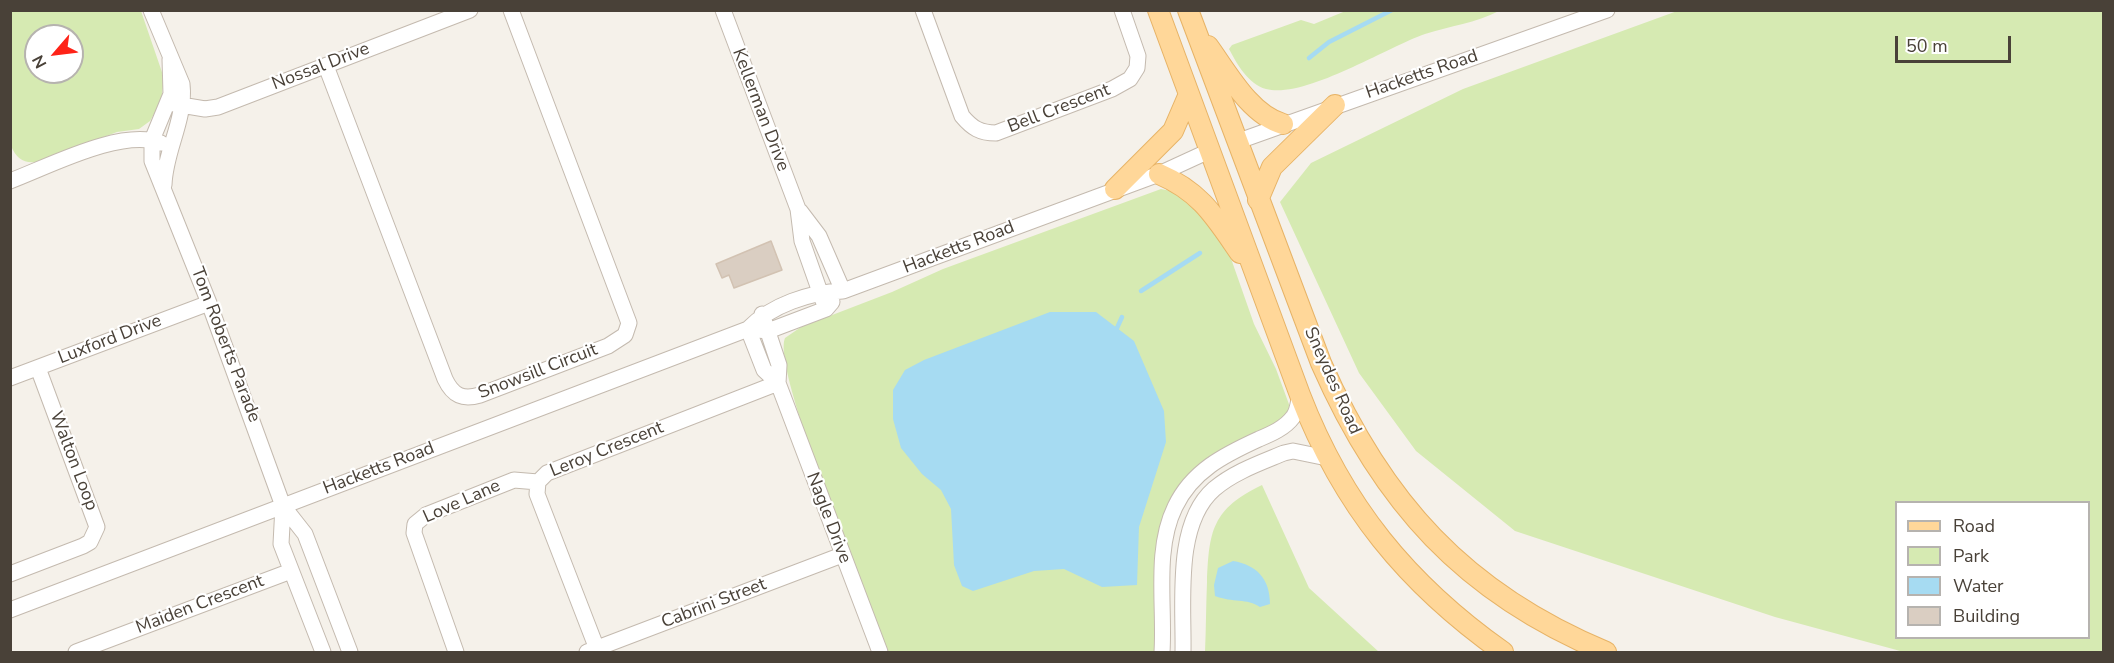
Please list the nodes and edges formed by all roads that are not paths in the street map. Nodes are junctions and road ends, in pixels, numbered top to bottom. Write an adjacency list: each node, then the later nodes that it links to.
1 (151, 10): 12 (street, Tom Roberts Parade)
2 (470, 10): 10 (street, Nossal Drive)
3 (511, 10): 10 (street, Snowsill Circuit)
4 (723, 10): 25 (street, Kellerman Drive)
5 (924, 10): 6 (street, Bell Crescent)
6 (1122, 10)
7 (1158, 10): 11 (main road, Sneydes Road)
8 (1607, 10): 13 (street, Hacketts Road)
9 (1191, 18): 14 (main road); 16 (main road, Sneydes Road)
10 (326, 66): 12 (street, Nossal Drive)
11 (1190, 94): 18 (main road, Sneydes Road); 23 (main road)
12 (176, 104): 15 (street, Tom Roberts Parade); 17 (street, Tom Roberts Parade)
13 (1335, 105): 14 (street, Hacketts Road); 24 (main road)
14 (1283, 124): 16 (street, Hacketts Road)
15 (152, 140): 17 (street); 21 (street); 22 (street, Tom Roberts Parade)
16 (1236, 142): 18 (main road); 24 (main road, Sneydes Road)
17 (169, 146): 22 (street, Tom Roberts Parade)
18 (1209, 151): 20 (street, Hacketts Road); 26 (main road, Sneydes Road)
19 (10, 164): 21 (street)
20 (1159, 174): 23 (street, Hacketts Road); 26 (main road)
21 (13, 180)
22 (164, 185): 29 (street, Tom Roberts Parade)
23 (1115, 189): 27 (street, Hacketts Road)
24 (1258, 200): 54 (main road, Sneydes Road)
25 (798, 209): 27 (street, Kellerman Drive); 28 (street, Kellerman Drive)
26 (1258, 280): 37 (main road, Sneydes Road)
27 (843, 291): 28 (street, Hacketts Road); 30 (street, Hacketts Road)
28 (820, 292): 30 (street, Kellerman Drive); 31 (street, Hacketts Road)
29 (209, 303): 34 (street, Luxford Drive); 40 (street, Tom Roberts Parade)
30 (826, 309): 33 (street, Hacketts Road)
31 (762, 314): 32 (street, Hacketts Road); 33 (street, Nagle Drive)
32 (748, 329): 33 (street, Hacketts Road); 36 (street, Nagle Drive); 40 (street, Hacketts Road)
33 (768, 331): 36 (street, Nagle Drive)
34 (38, 368): 35 (street, Luxford Drive); 43 (street, Walton Loop)
35 (10, 378)
36 (778, 383): 39 (street, Leroy Crescent); 41 (street, Nagle Drive)
37 (1300, 395): 38 (main road, Sneydes Road); 51 (street)
38 (1327, 458): 52 (street); 53 (main road, Sneydes Road)
39 (538, 482): 45 (street, Leroy Crescent); 49 (street, Love Lane)
40 (283, 506): 42 (street, Tom Roberts Parade); 44 (street, Hacketts Road); 48 (street, Tom Roberts Parade)
41 (842, 555): 45 (street, Cabrini Street); 50 (street, Nagle Drive)
42 (291, 571): 46 (street, Maiden Crescent); 47 (street, Tom Roberts Parade)
43 (10, 574)
44 (10, 610)
45 (592, 651)
46 (76, 652)
47 (323, 652)
48 (350, 652)
49 (456, 652)
50 (880, 652)
51 (1162, 652)
52 (1183, 652)
53 (1503, 652)
54 (1606, 652)

